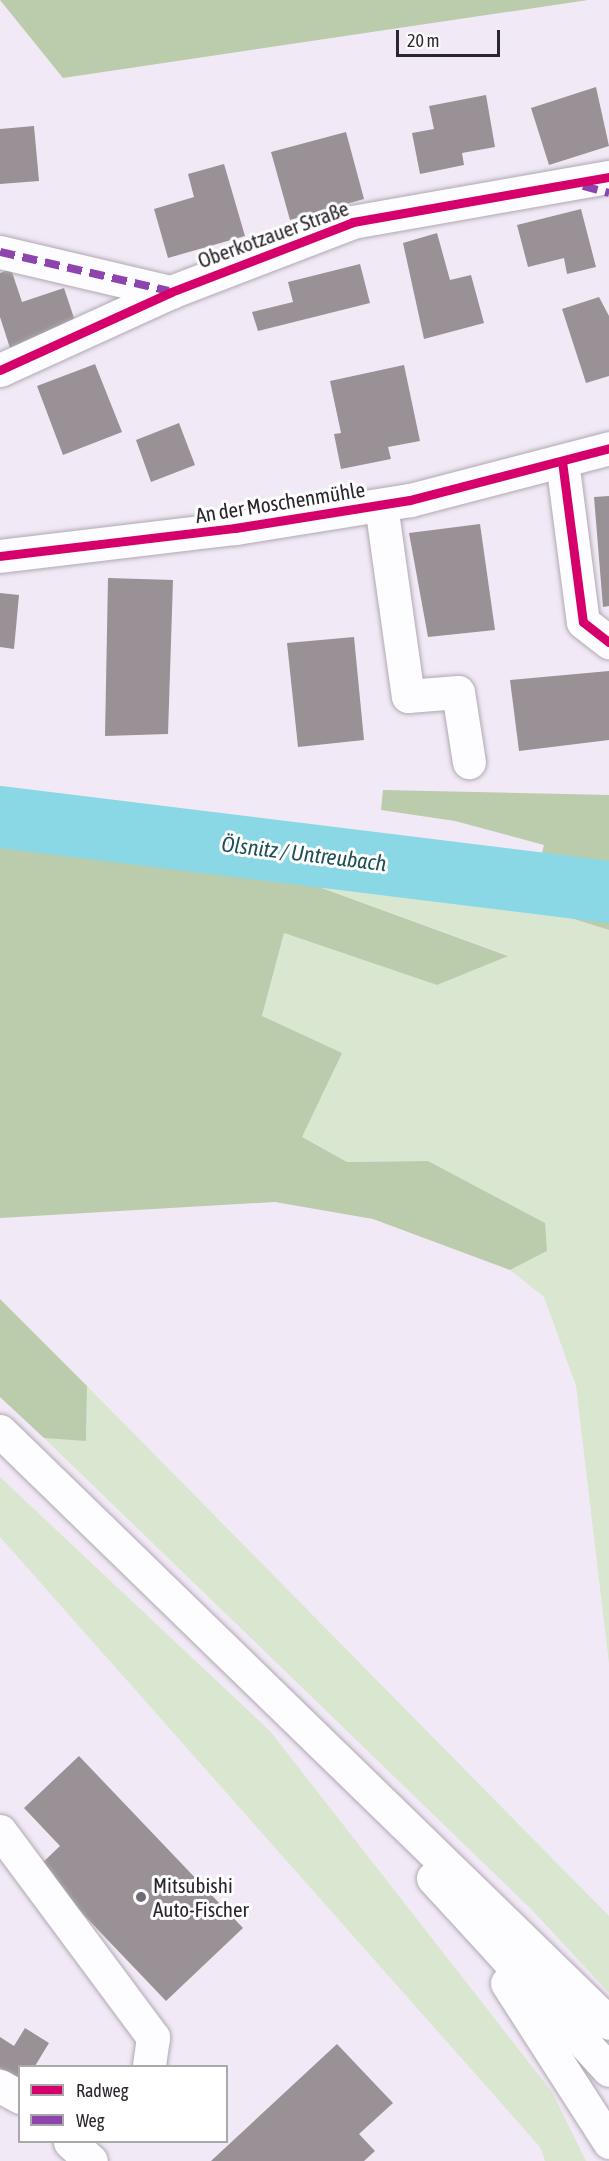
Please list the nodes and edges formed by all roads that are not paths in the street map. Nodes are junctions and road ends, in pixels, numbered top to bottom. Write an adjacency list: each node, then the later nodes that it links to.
1 (609, 177): 3 (main road, Oberkotzauer Straße)
2 (0, 252): 3 (main road)
3 (171, 292): 4 (main road, Oberkotzauer Straße)
4 (0, 370)
5 (609, 448): 6 (main road, An der Moschenmühle)
6 (562, 461): 7 (main road, An der Moschenmühle); 9 (main road)
7 (381, 505): 8 (main road, An der Moschenmühle); 10 (main road)
8 (0, 556)
9 (609, 642)
10 (469, 762)
11 (0, 1431): 12 (main road)
12 (288, 1708): 14 (main road); 15 (main road)
13 (0, 1831): 16 (main road)
14 (449, 1897): 17 (main road); 20 (main road)
15 (609, 2023)
16 (149, 2065)
17 (609, 2070)
18 (0, 2086): 19 (main road)
19 (18, 2096)
20 (609, 2142)
21 (72, 2143): 22 (main road)
22 (91, 2161)

